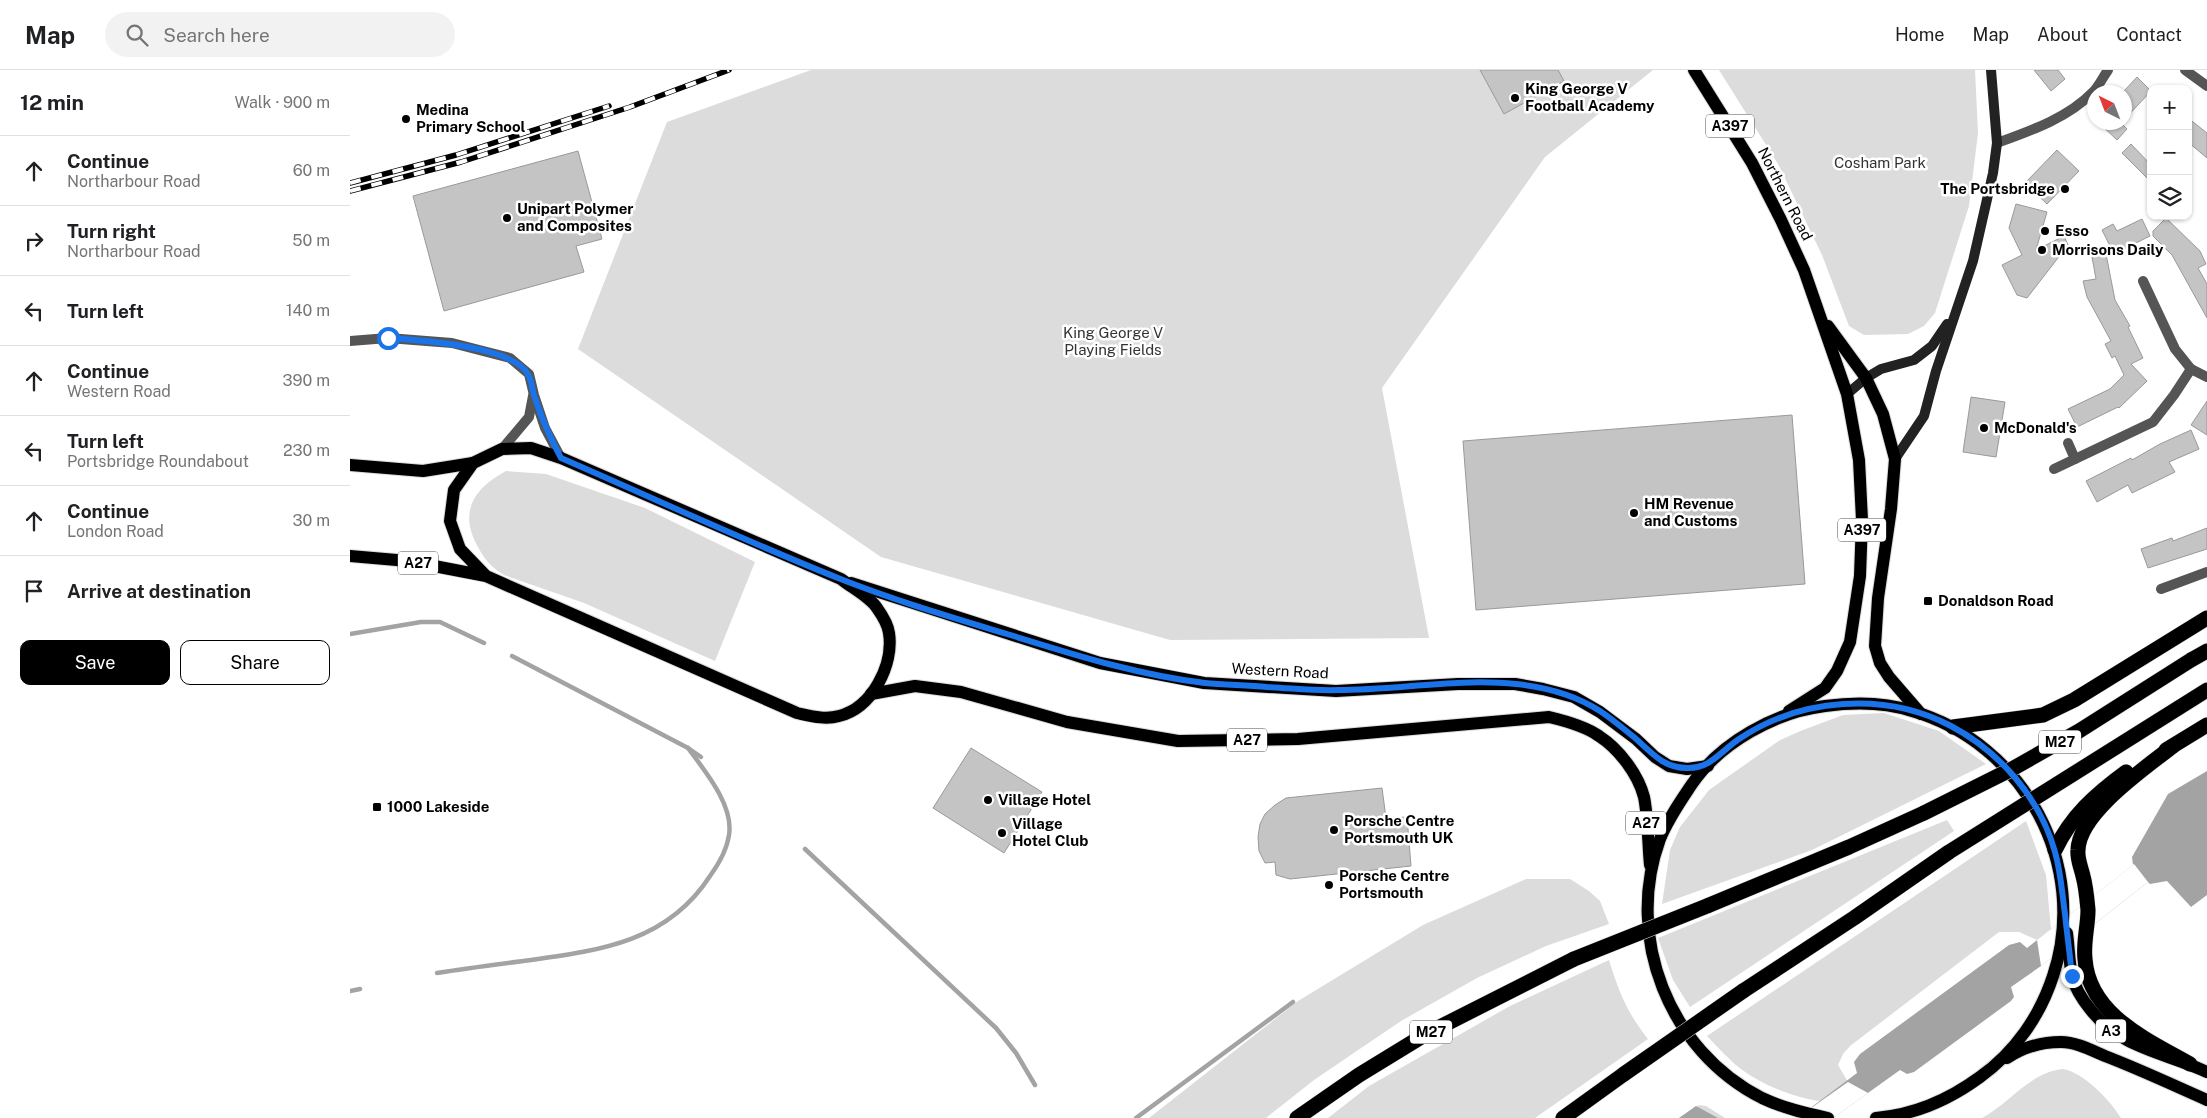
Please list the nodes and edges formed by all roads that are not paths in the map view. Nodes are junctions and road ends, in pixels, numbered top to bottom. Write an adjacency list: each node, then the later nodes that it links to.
1 (1694, 70): 8 (main road, Northern Road / A397)
2 (1991, 70): 6 (street)
3 (2108, 70): 6 (street)
4 (2185, 70): 5 (street)
5 (2207, 86)
6 (1997, 143): 9 (street)
7 (2143, 281): 11 (street)
8 (1819, 313): 13 (main road, Northern Road / A397); 14 (main road, Northern Road / A397)
9 (1954, 315): 13 (street); 19 (street)
10 (350, 341): 15 (street)
11 (2191, 369): 12 (street); 20 (street)
12 (2207, 377)
13 (1866, 378): 14 (street); 19 (main road, Northern Road / A397)
14 (1846, 394): 34 (main road, Northern Road / A397)
15 (534, 395): 17 (street); 18 (street)
16 (2068, 443): 20 (street)
17 (502, 449): 18 (main road); 21 (main road)
18 (561, 458): 27 (main road)
19 (1895, 459): 33 (main road, Northern Road / A397)
20 (2075, 459): 23 (street)
21 (473, 463): 22 (main road); 26 (main road)
22 (350, 465)
23 (2054, 469)
24 (350, 556): 26 (main road, A27)
25 (2207, 572): 28 (street)
26 (486, 576): 32 (main road)
27 (841, 579): 32 (main road); 38 (main road, Western Road)
28 (2161, 589)
29 (2207, 618): 36 (highway)
30 (2207, 651): 46 (highway, M27, bridge)
31 (2207, 690): 47 (highway, M27, bridge)
32 (872, 694): 40 (main road, A27)
33 (1922, 714): 34 (main road); 36 (main road)
34 (1776, 719): 38 (main road)
35 (2207, 725): 37 (highway)
36 (1953, 727): 39 (main road)
37 (2173, 746): 39 (highway); 42 (highway)
38 (1708, 766): 40 (main road)
39 (2055, 850): 41 (main road)
40 (1651, 874): 48 (main road)
41 (2064, 909): 42 (main road, A3); 43 (main road)
42 (2190, 1064): 44 (main road, A3)
43 (1994, 1067): 45 (main road, A3); 49 (main road)
44 (2207, 1072)
45 (2207, 1100)
46 (1297, 1118)
47 (1563, 1118)
48 (1828, 1118)
49 (1876, 1118)

